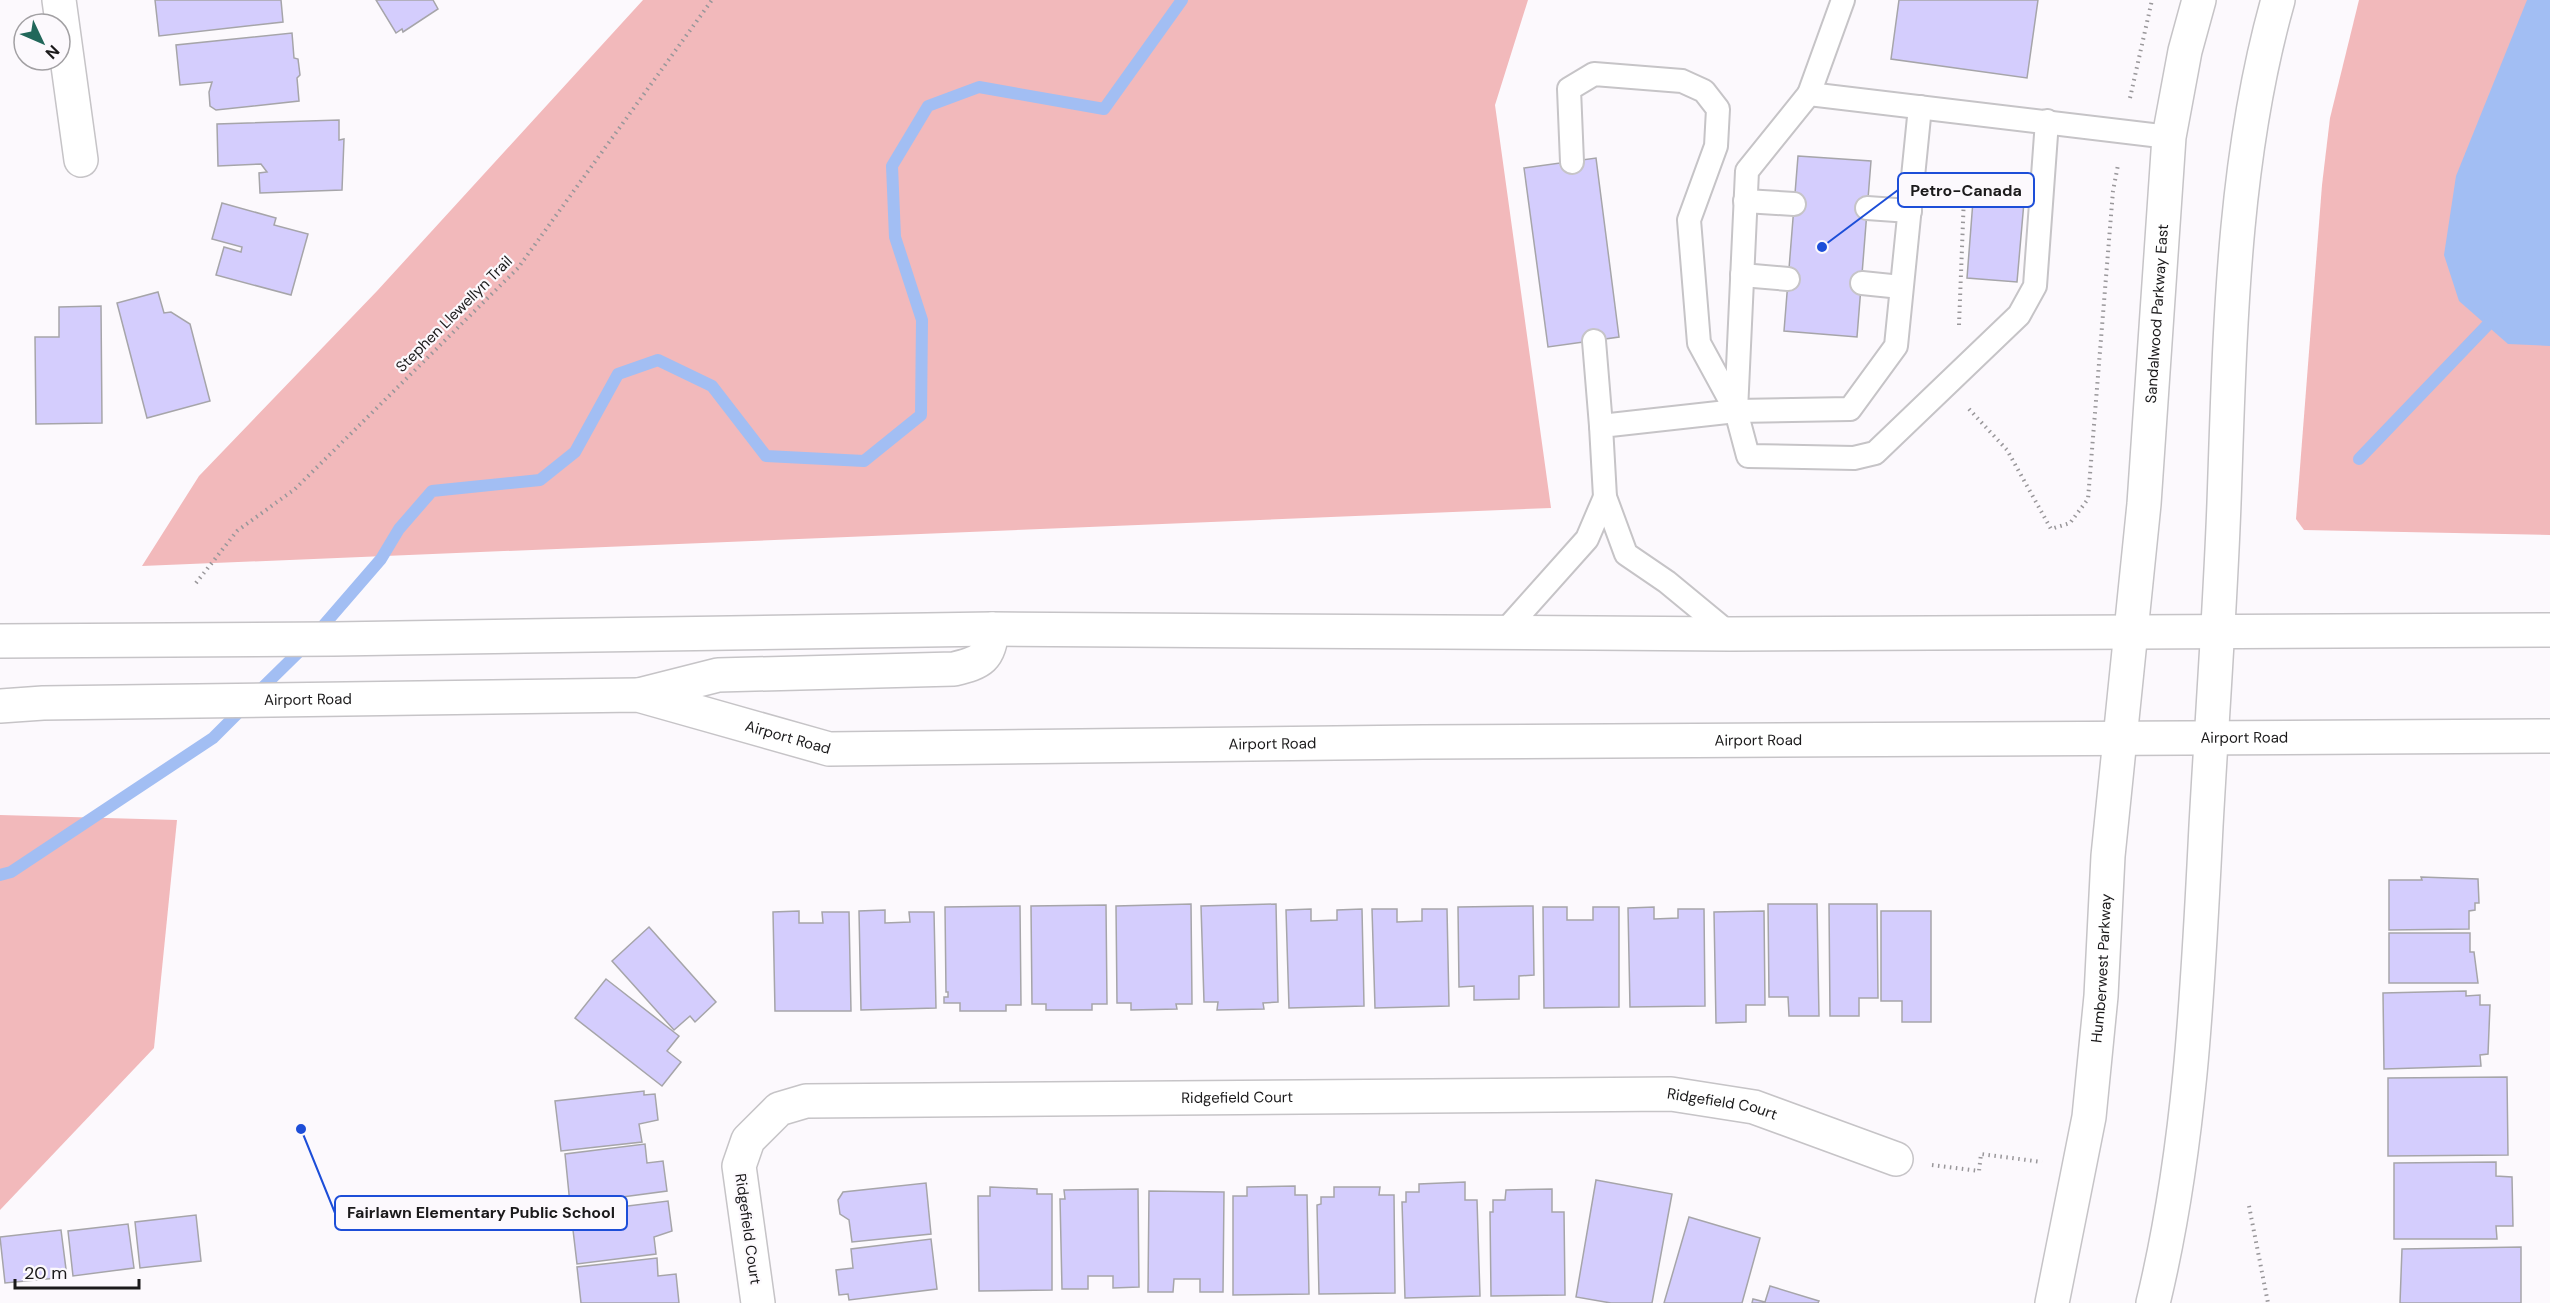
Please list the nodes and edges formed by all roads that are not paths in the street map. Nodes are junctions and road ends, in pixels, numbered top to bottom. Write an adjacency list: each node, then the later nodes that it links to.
1 (59, 0): 9 (main road)
2 (1843, 0): 5 (lane)
3 (2199, 0): 8 (main road, Sandalwood Parkway East)
4 (2278, 0): 26 (main road)
5 (1809, 94): 6 (lane); 11 (lane)
6 (1920, 107): 7 (lane); 14 (lane)
7 (2047, 121): 8 (lane); 20 (lane)
8 (2169, 137): 25 (main road, Sandalwood Parkway East)
9 (81, 160)
10 (1572, 162): 20 (lane)
11 (1745, 201): 12 (lane); 15 (lane)
12 (1794, 204)
13 (1867, 208): 14 (lane)
14 (1910, 211): 18 (lane)
15 (1742, 275): 16 (lane); 20 (lane)
16 (1788, 279)
17 (1862, 283): 18 (lane)
18 (1900, 287): 20 (lane)
19 (1594, 341): 21 (lane)
20 (1736, 411): 21 (lane)
21 (1601, 426): 22 (lane)
22 (1605, 497): 27 (lane); 28 (lane)
23 (992, 629): 27 (main road); 29 (main road); 30 (main road)
24 (2550, 630): 26 (main road)
25 (2131, 631): 26 (main road); 28 (main road); 33 (main road, Humberwest Parkway)
26 (2217, 631): 34 (main road)
27 (1503, 633): 28 (main road)
28 (1730, 634)
29 (0, 641)
30 (638, 695): 31 (main road, Airport Road); 33 (main road, Airport Road)
31 (0, 706)
32 (2550, 736): 34 (main road, Airport Road)
33 (2120, 737): 34 (main road, Airport Road); 37 (main road, Humberwest Parkway)
34 (2211, 737): 38 (main road)
35 (1896, 1160): 36 (main road, Ridgefield Court)
36 (758, 1303)
37 (2052, 1303)
38 (2153, 1303)

